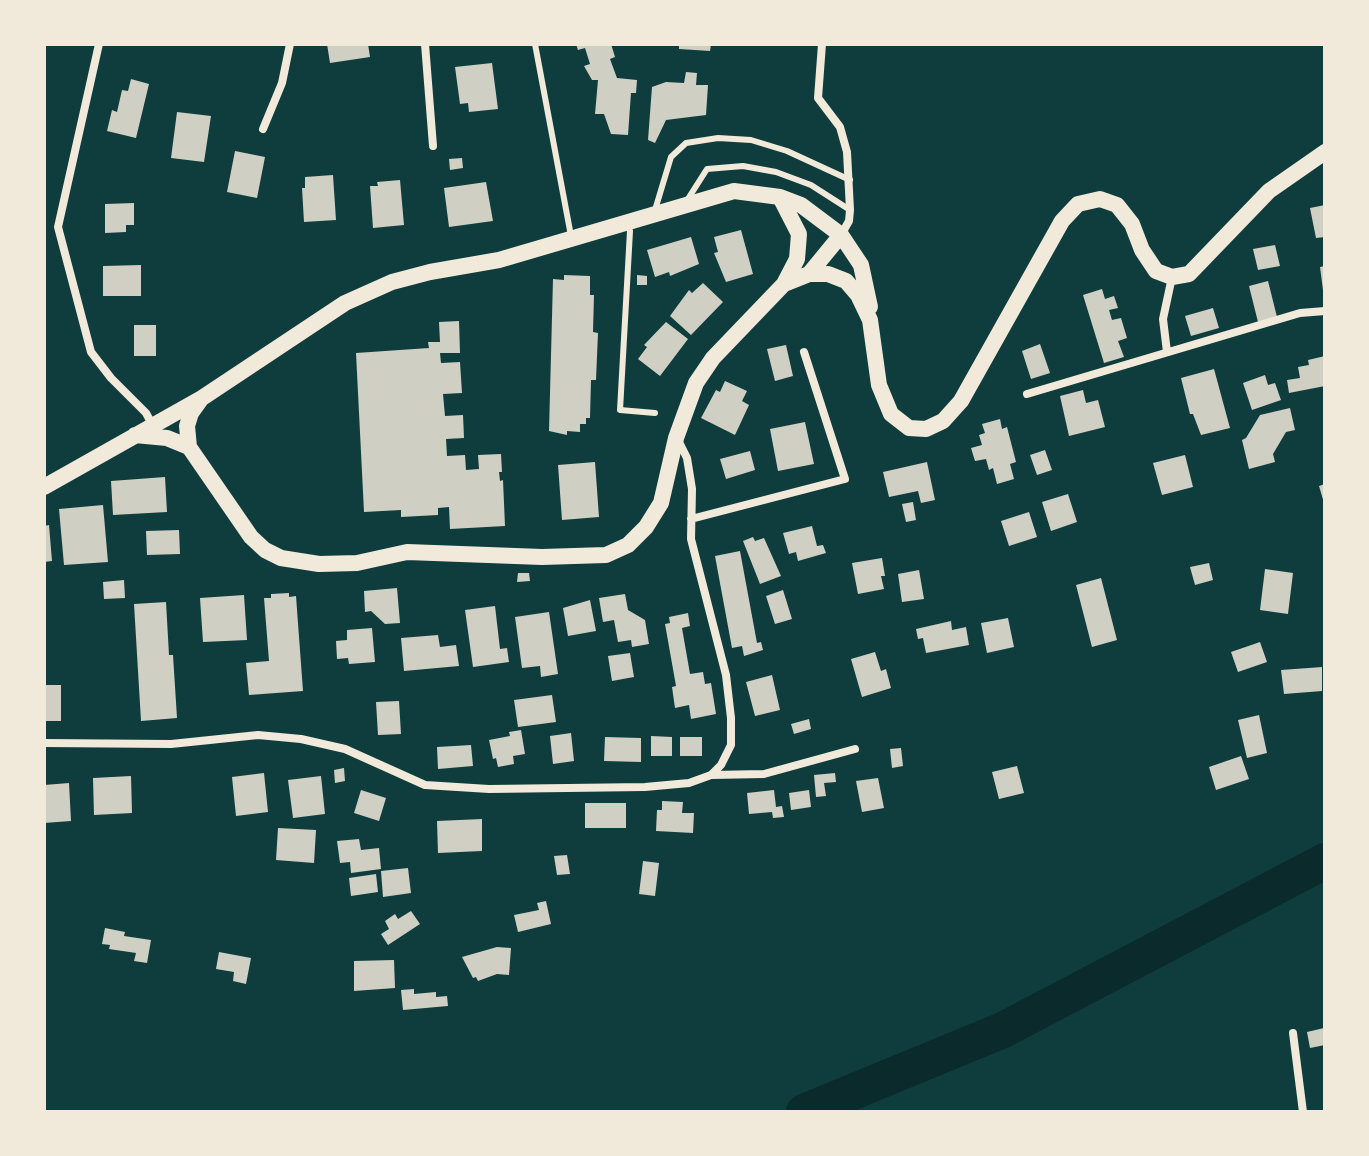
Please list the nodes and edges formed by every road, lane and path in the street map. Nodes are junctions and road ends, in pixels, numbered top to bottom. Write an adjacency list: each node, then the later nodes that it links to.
1 (99, 44): 27 (street)
2 (290, 44): 6 (street)
3 (425, 44): 7 (street)
4 (535, 44): 16 (lane)
5 (822, 44): 9 (street)
6 (263, 129)
7 (433, 146)
8 (1325, 152): 18 (main road)
9 (850, 180): 12 (street); 13 (lane)
10 (780, 197): 11 (main road); 15 (main road); 19 (main road)
11 (684, 206): 12 (lane); 13 (main road)
12 (850, 210): 15 (street)
13 (653, 216): 14 (main road)
14 (627, 224): 16 (main road); 26 (lane)
15 (841, 235): 17 (main road); 21 (main road)
16 (572, 240): 25 (main road)
17 (809, 274): 19 (main road); 21 (main road)
18 (1172, 277): 21 (main road); 23 (street)
19 (784, 284): 29 (main road)
20 (1325, 311): 23 (street)
21 (870, 320)
22 (804, 352): 32 (street)
23 (1167, 352): 24 (street)
24 (1027, 394)
25 (202, 398): 27 (main road); 30 (main road)
26 (655, 413)
27 (153, 426): 28 (main road)
28 (135, 435): 30 (main road); 31 (main road)
29 (676, 438): 30 (main road); 32 (street)
30 (189, 447)
31 (44, 487)
32 (691, 519): 35 (street)
33 (44, 743): 35 (street)
34 (855, 749): 35 (street)
35 (711, 775)
36 (1293, 1033): 37 (street)
37 (1303, 1112)

